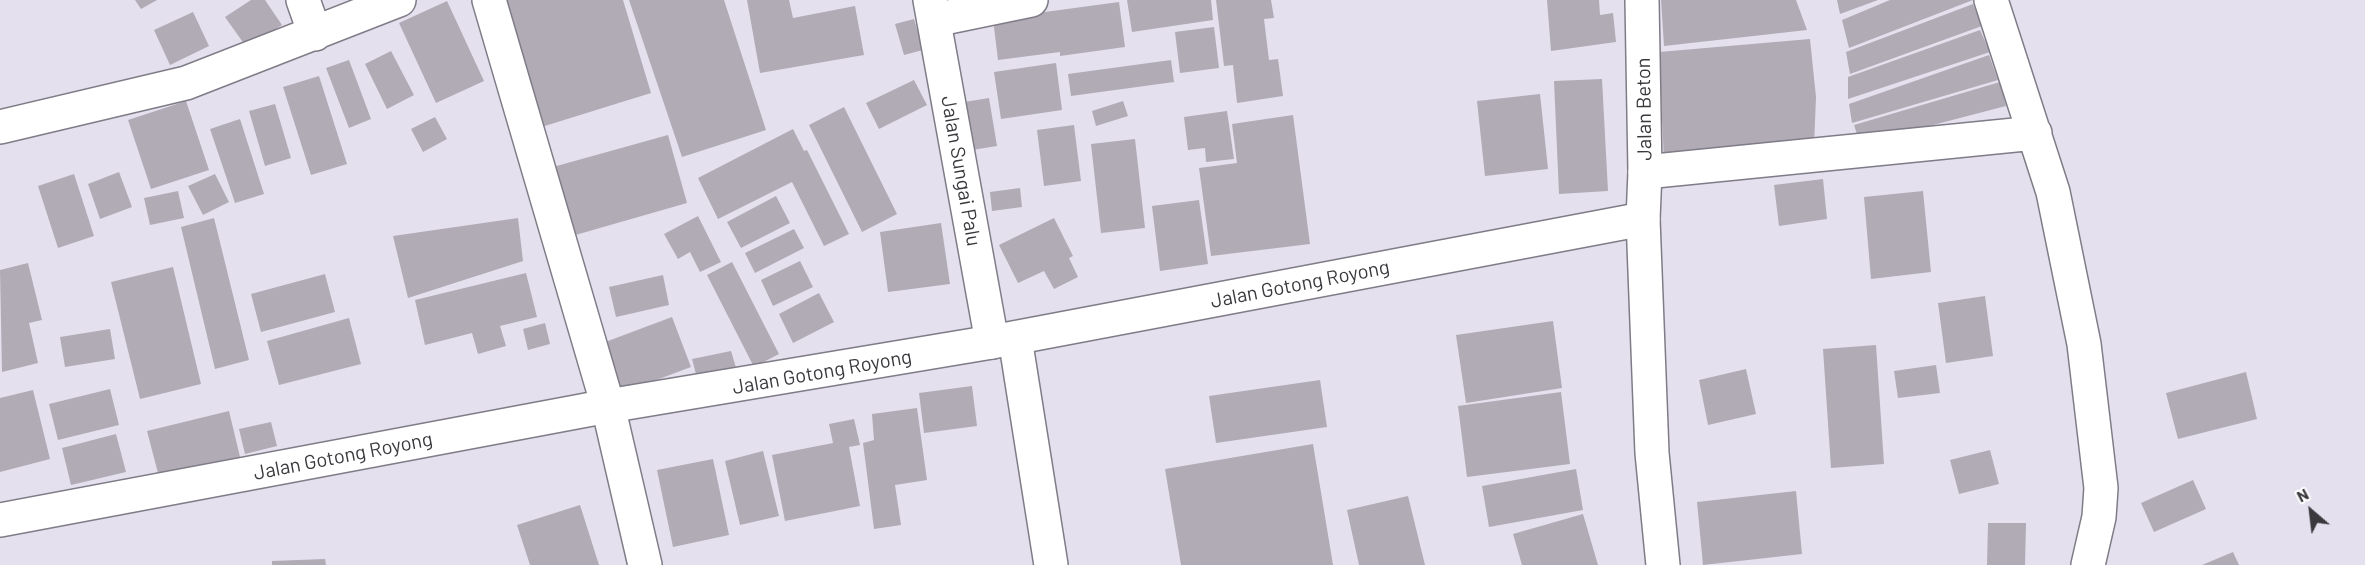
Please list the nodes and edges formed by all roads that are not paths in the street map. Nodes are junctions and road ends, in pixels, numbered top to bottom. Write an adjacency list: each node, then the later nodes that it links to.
1 (303, 0): 8 (street)
2 (399, 0): 8 (street)
3 (489, 0): 14 (street)
4 (1031, 0): 7 (street)
5 (1642, 0): 11 (street, Jalan Beton)
6 (1990, 0): 10 (street)
7 (932, 10): 13 (street, Jalan Sungai Palu)
8 (315, 34): 9 (street)
9 (0, 128)
10 (2035, 134): 11 (street); 19 (street)
11 (1645, 172): 12 (street, Jalan Beton)
12 (1642, 219): 13 (street, Jalan Gotong Royong); 18 (street, Jalan Beton)
13 (1004, 340): 14 (street, Jalan Gotong Royong); 17 (street, Jalan Sungai Palu)
14 (608, 406): 15 (street, Jalan Gotong Royong); 16 (street)
15 (0, 520)
16 (645, 565)
17 (1051, 565)
18 (1663, 565)
19 (2088, 565)

